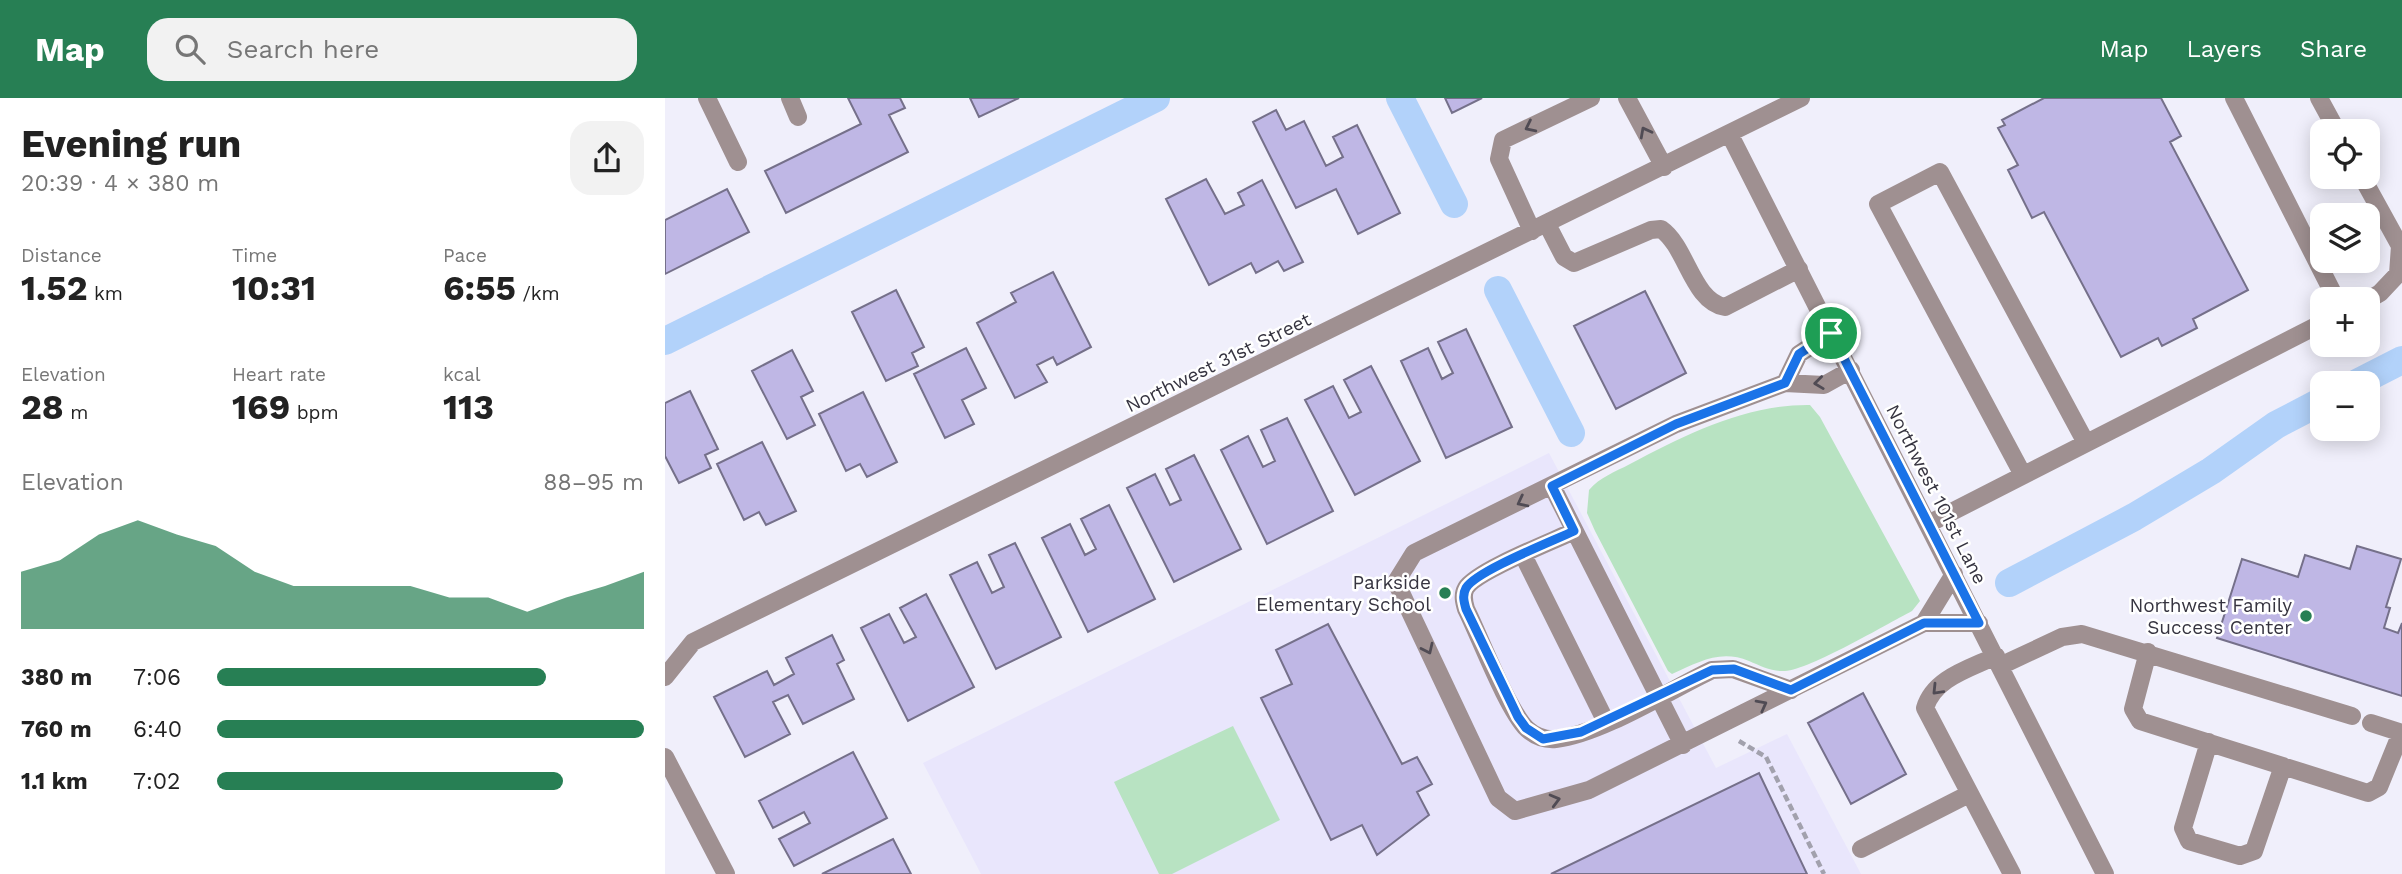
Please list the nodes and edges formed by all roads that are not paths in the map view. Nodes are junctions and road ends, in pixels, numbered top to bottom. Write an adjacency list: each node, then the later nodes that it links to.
1 (707, 98): 11 (street)
2 (790, 98): 8 (street)
3 (1591, 98): 14 (street, one-way to 14)
4 (1627, 98): 12 (street, one-way to 4)
5 (2234, 98): 16 (street)
6 (2319, 98): 9 (street)
7 (1796, 99): 10 (street, Northwest 31st Street)
8 (798, 117)
9 (2330, 119)
10 (1730, 135): 12 (street, Northwest 31st Street); 15 (street, Northwest 101st Lane)
11 (738, 162)
12 (1664, 167): 14 (street, Northwest 31st Street)
13 (2369, 189): 17 (street)
14 (1539, 228): 15 (street); 33 (street, Northwest 31st Street)
15 (1799, 269): 19 (street, Northwest 101st Lane)
16 (2330, 287)
17 (2380, 293)
18 (2310, 329): 22 (street)
19 (1831, 333): 20 (street, Northwest 101st Lane); 21 (street)
20 (1851, 370): 21 (street, one-way to 21); 25 (street, Northwest 101st Lane)
21 (1785, 383): 24 (street)
22 (2086, 443): 23 (street); 23 (street)
23 (2023, 475): 25 (street)
24 (1552, 486): 26 (street); 41 (street, one-way to 41)
25 (1928, 524): 28 (street, Northwest 101st Lane)
26 (1574, 531): 27 (street); 35 (street)
27 (1523, 555): 37 (street); 37 (street)
28 (1954, 574): 29 (street); 30 (street, Northwest 101st Lane)
29 (1924, 623): 30 (street); 34 (street)
30 (1979, 623): 32 (street, Northwest 101st Lane)
31 (2148, 652): 32 (street); 36 (street); 40 (street)
32 (1998, 661): 44 (street, one-way to 44); 48 (street, Northwest 101st Lane)
33 (665, 677)
34 (1791, 690): 35 (street); 41 (street, one-way to 34)
35 (1658, 696): 37 (street); 41 (street)
36 (2352, 716)
37 (1606, 722)
38 (2371, 723): 39 (street)
39 (2401, 733): 43 (street)
40 (2209, 742): 43 (street); 43 (street)
41 (1683, 745)
42 (665, 757): 46 (street)
43 (2283, 766)
44 (1969, 794): 45 (street); 47 (street)
45 (1861, 849)
46 (726, 874)
47 (2012, 874)
48 (2105, 874)

